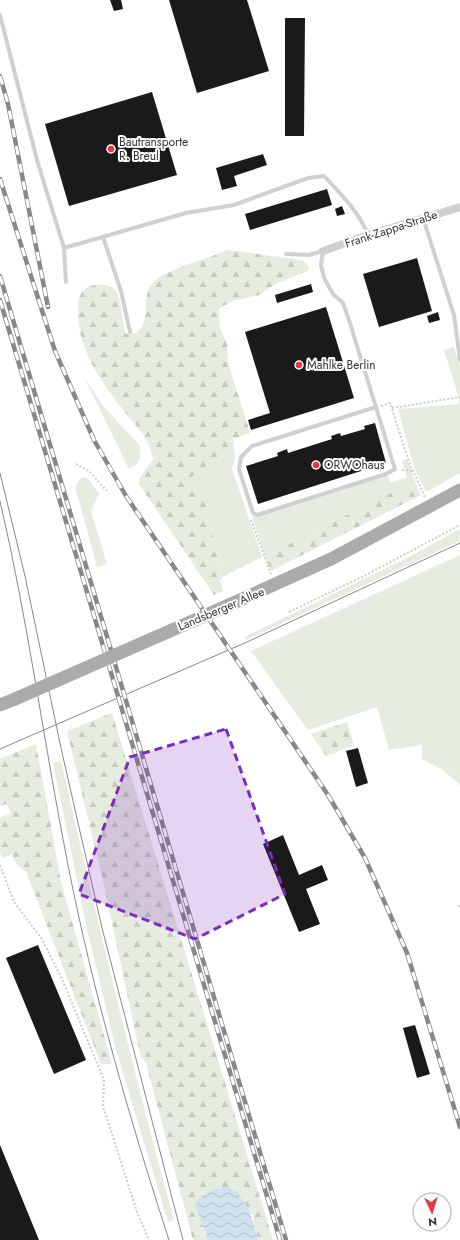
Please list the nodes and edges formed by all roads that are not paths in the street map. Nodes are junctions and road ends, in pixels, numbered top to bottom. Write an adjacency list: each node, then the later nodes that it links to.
1 (0, 15): 6 (lane)
2 (460, 207): 3 (street, Frank-Zappa-Straße)
3 (423, 218): 4 (street, Frank-Zappa-Straße); 11 (lane)
4 (368, 235): 5 (lane); 7 (street, Frank-Zappa-Straße)
5 (103, 237): 6 (lane); 10 (lane)
6 (64, 248): 9 (lane)
7 (323, 251): 8 (lane); 12 (lane)
8 (286, 254)
9 (66, 282)
10 (130, 332)
11 (460, 360)
12 (376, 407): 12 (lane)
13 (460, 490): 15 (main road, Landsberger Allee)
14 (460, 497): 15 (main road, Landsberger Allee)
15 (437, 503): 16 (main road, Landsberger Allee, bridge)
16 (0, 705)

